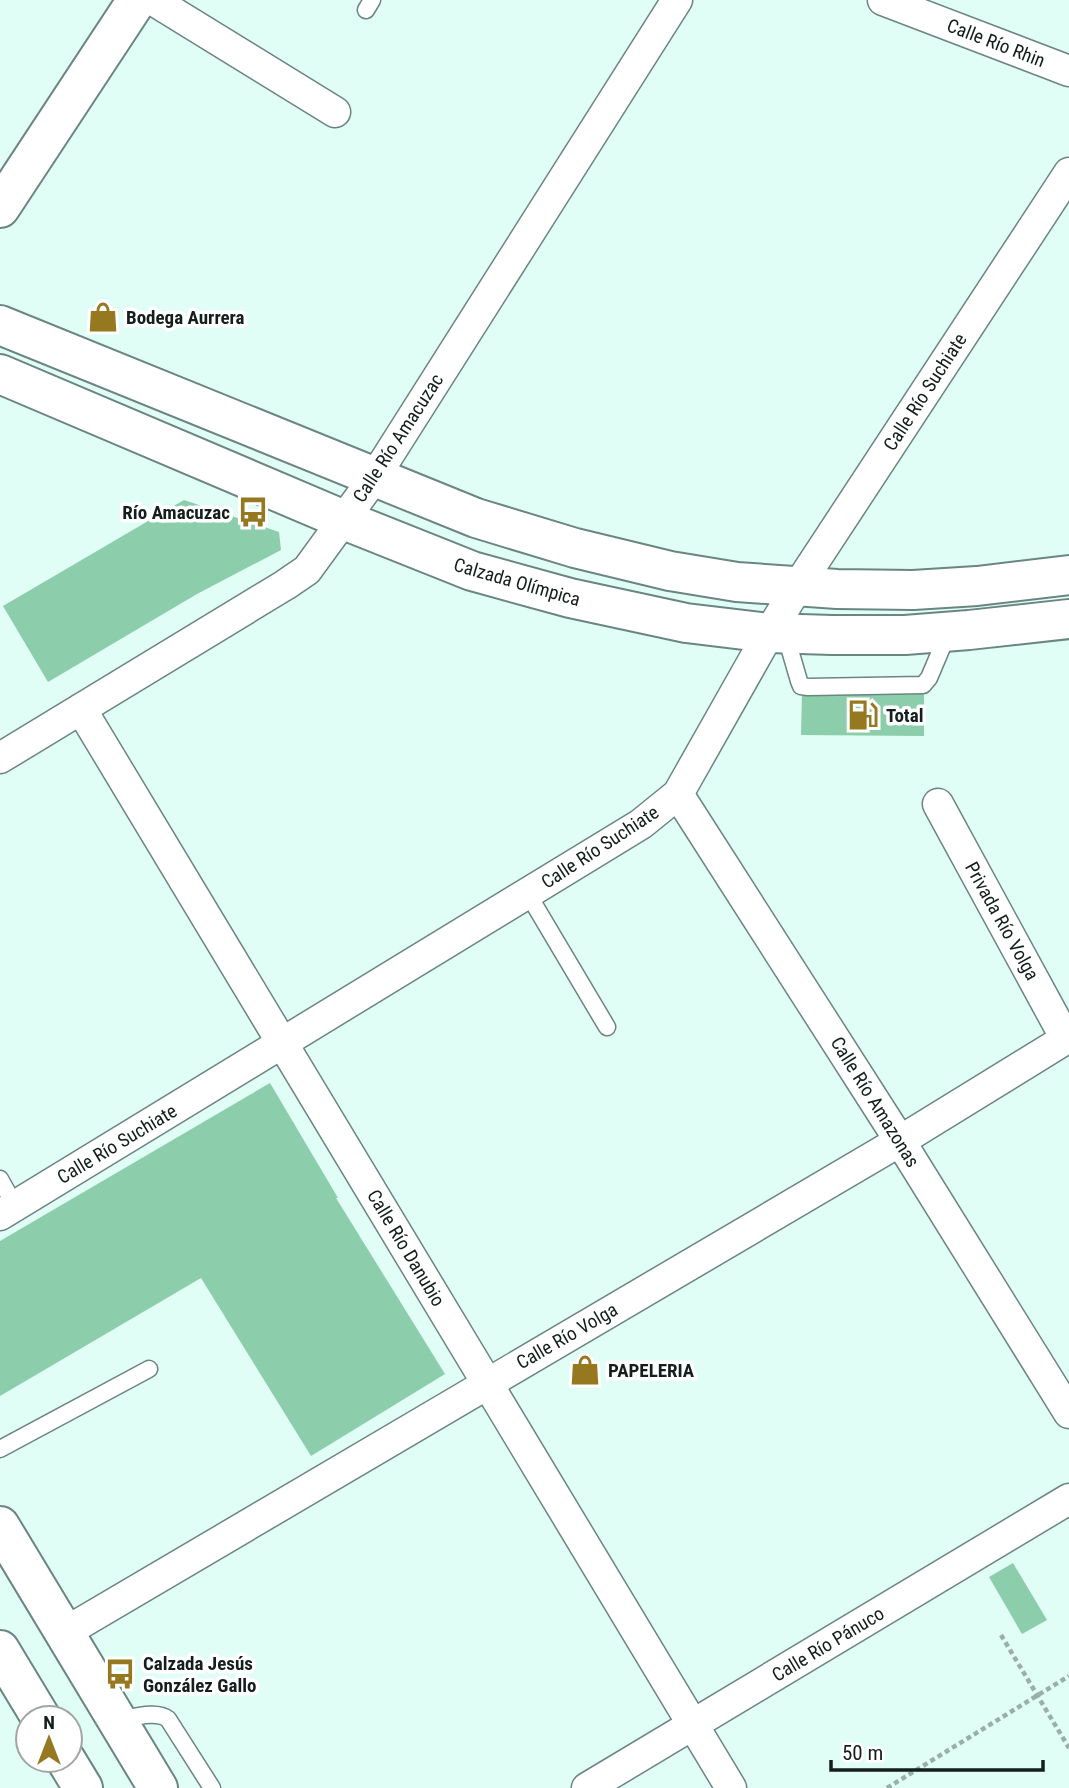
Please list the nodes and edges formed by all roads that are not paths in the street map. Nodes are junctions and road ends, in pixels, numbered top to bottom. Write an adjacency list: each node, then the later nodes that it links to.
1 (137, 0): 8 (main road)
2 (153, 0): 6 (street)
3 (677, 0): 11 (street, Calle Río Amacuzac)
4 (883, 0): 5 (street, Calle Río Rhin)
5 (1069, 71)
6 (335, 112)
7 (1069, 173): 14 (street, Calle Río Suchiate)
8 (0, 208)
9 (0, 325): 11 (main road)
10 (0, 374): 12 (main road, Calzada Olímpica)
11 (374, 478): 12 (street, Calle Río Amacuzac); 14 (main road)
12 (344, 520): 17 (main road, Calzada Olímpica); 18 (street, Calle Río Amacuzac)
13 (1069, 575): 14 (main road)
14 (798, 586): 17 (street, Calle Río Suchiate)
15 (1069, 619): 16 (main road, Calzada Olímpica)
16 (949, 631): 17 (main road, Calzada Olímpica); 17 (lane)
17 (777, 633): 20 (street, Calle Río Suchiate)
18 (81, 709): 19 (street, Calle Río Amacuzac); 25 (street, Calle Río Danubio)
19 (0, 758)
20 (678, 794): 22 (street, Calle Río Suchiate); 26 (street, Calle Río Amazonas)
21 (938, 804): 24 (street, Privada Río Volga)
22 (528, 894): 23 (lane); 25 (street, Calle Río Suchiate)
23 (607, 1027)
24 (1067, 1038): 26 (street, Calle Río Volga)
25 (283, 1043): 28 (street, Calle Río Suchiate); 30 (street, Calle Río Danubio)
26 (900, 1141): 30 (street, Calle Río Volga); 31 (street, Calle Río Amazonas)
27 (0, 1179): 28 (lane)
28 (8, 1211)
29 (149, 1369): 32 (lane)
30 (487, 1383): 35 (street, Calle Río Volga); 39 (street, Calle Río Danubio)
31 (1069, 1413)
32 (0, 1449)
33 (1069, 1499): 39 (street, Calle Río Pánuco)
34 (0, 1526): 35 (main road)
35 (64, 1633): 38 (main road)
36 (0, 1650): 37 (main road)
37 (33, 1704)
38 (117, 1720): 40 (main road); 41 (lane)
39 (693, 1724): 42 (street, Calle Río Pánuco); 43 (street, Calle Río Danubio)
40 (158, 1788)
41 (212, 1788)
42 (587, 1788)
43 (731, 1788)

